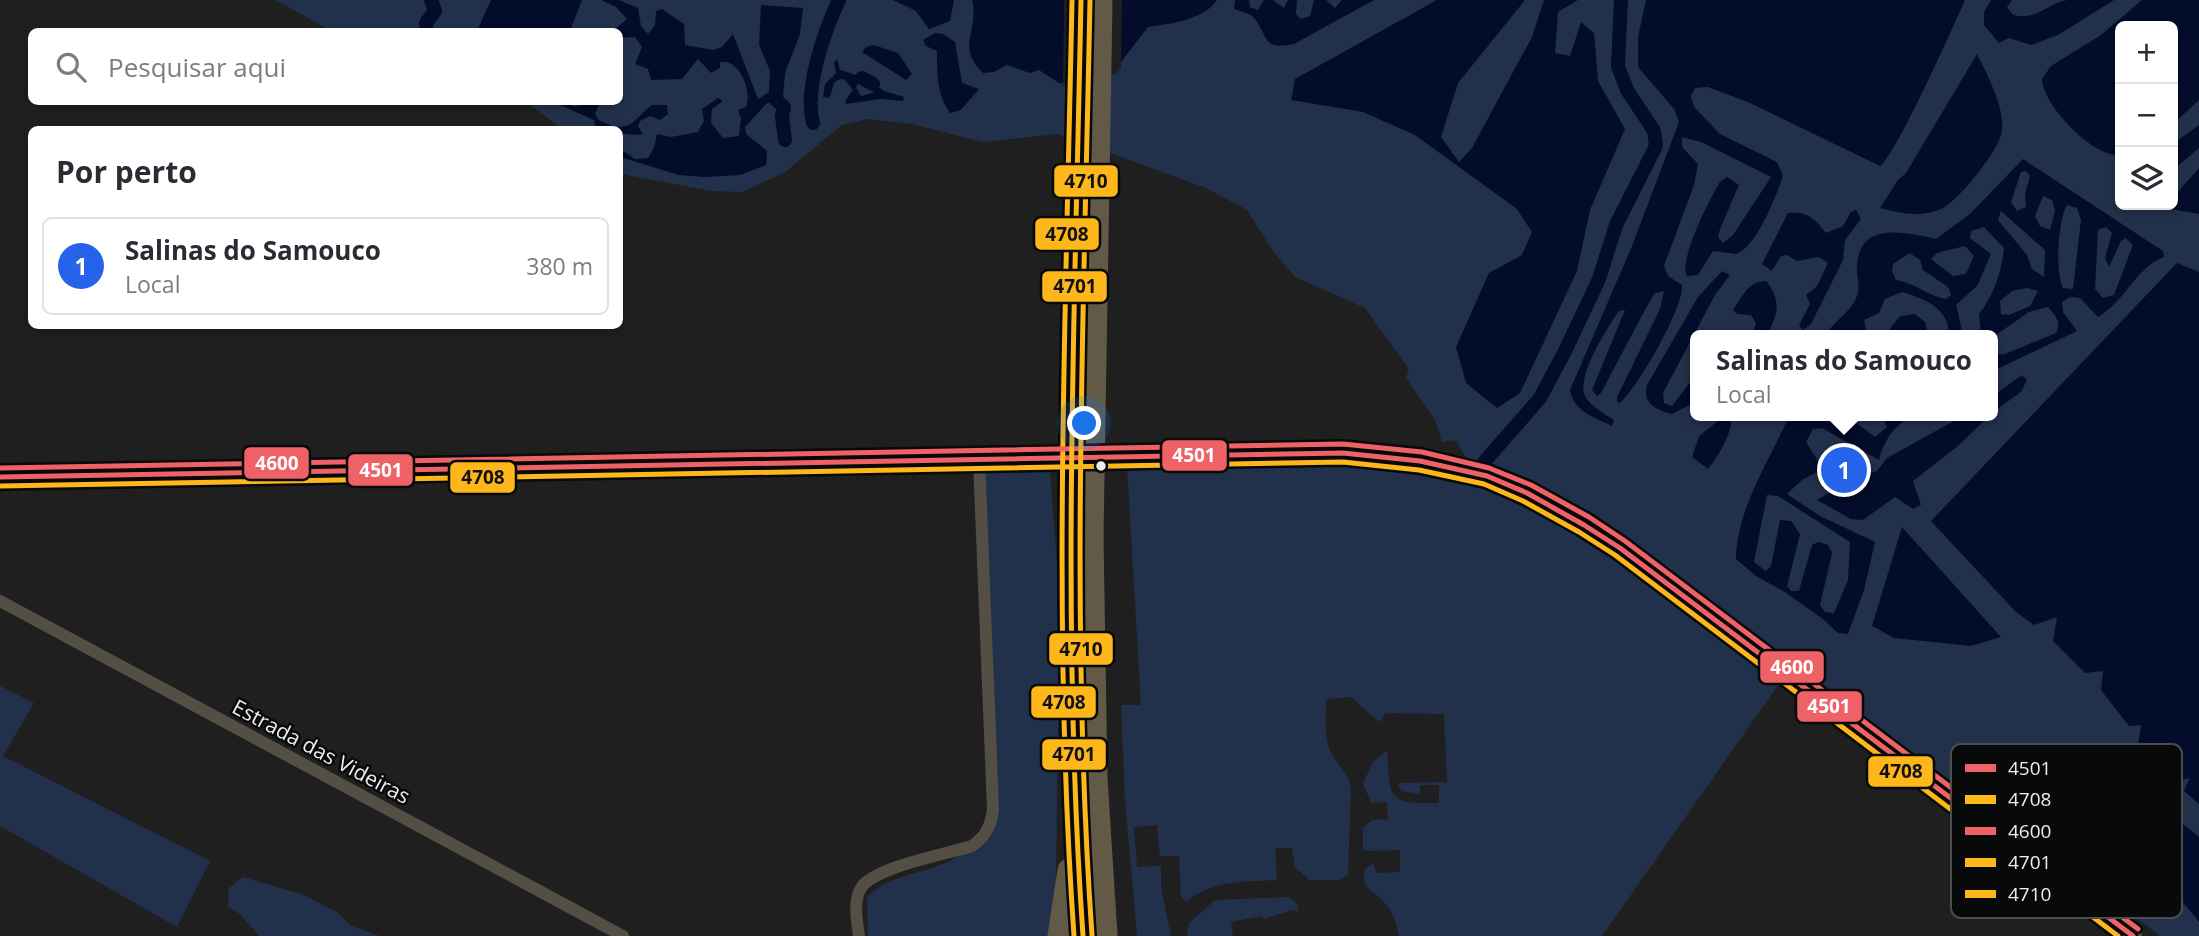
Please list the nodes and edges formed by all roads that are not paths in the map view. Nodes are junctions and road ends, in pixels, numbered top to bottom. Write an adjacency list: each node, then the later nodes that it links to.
1 (1081, 0): 5 (highway, bridge)
2 (1101, 0): 5 (highway, bridge)
3 (979, 460): 4 (main road); 7 (main road); 12 (street)
4 (0, 477)
5 (1081, 536): 8 (highway); 9 (highway)
6 (0, 601): 11 (street, Estrada das Videiras)
7 (1951, 798)
8 (1076, 836): 13 (highway); 14 (highway)
9 (1100, 855): 15 (highway); 16 (highway)
10 (2109, 918): 17 (main road)
11 (623, 936)
12 (859, 936)
13 (1059, 936)
14 (1083, 936)
15 (1106, 936)
16 (1119, 936)
17 (2133, 936)

